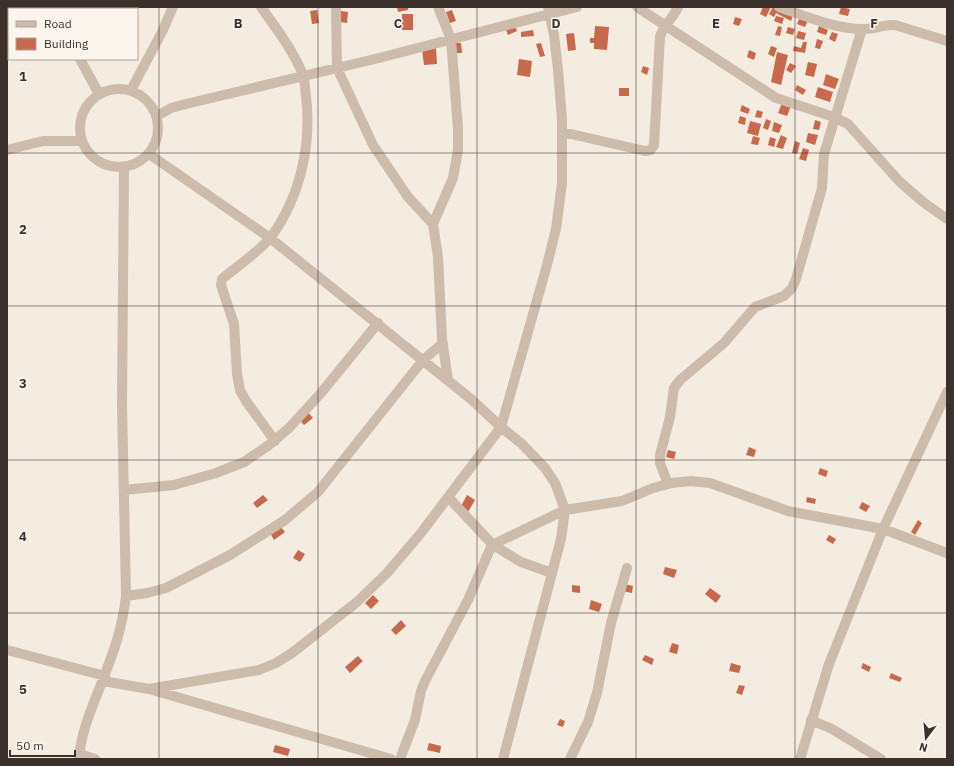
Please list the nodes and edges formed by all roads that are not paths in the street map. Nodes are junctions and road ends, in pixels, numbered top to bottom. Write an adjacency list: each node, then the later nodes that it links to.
1 (173, 7): 17 (street)
2 (261, 7): 16 (street)
3 (336, 7): 15 (street)
4 (438, 7): 12 (street)
5 (578, 7): 9 (street)
6 (637, 7): 10 (street)
7 (678, 7): 10 (street)
8 (779, 7): 11 (street)
9 (549, 11): 12 (street); 21 (street)
10 (664, 25): 20 (street); 21 (street)
11 (862, 29): 13 (street); 20 (street)
12 (451, 39): 15 (street); 27 (street)
13 (947, 41)
14 (81, 60): 18 (street)
15 (337, 68): 16 (street); 27 (street)
16 (303, 76): 19 (street); 28 (street)
17 (131, 90): 18 (street); 19 (street)
18 (99, 94): 22 (street)
19 (157, 116): 24 (street)
20 (834, 117): 26 (street); 36 (street)
21 (562, 132): 34 (street)
22 (82, 141): 23 (street); 25 (street)
23 (7, 150)
24 (149, 154): 25 (street); 28 (street)
25 (124, 167): 37 (street)
26 (947, 219)
27 (433, 224): 30 (street)
28 (270, 238): 29 (street); 35 (street)
29 (378, 324): 31 (street); 35 (street)
30 (443, 343): 31 (street); 32 (street)
31 (423, 360): 32 (street); 45 (street)
32 (448, 380): 34 (street)
33 (947, 392): 40 (street)
34 (501, 427): 38 (street); 39 (street)
35 (275, 441): 37 (street)
36 (668, 484): 39 (street); 40 (street)
37 (124, 490): 45 (street)
38 (449, 498): 41 (street); 48 (street)
39 (565, 510): 41 (street); 44 (street)
40 (882, 529): 42 (street); 49 (street)
41 (493, 545): 44 (street); 53 (street)
42 (947, 553)
43 (627, 568): 55 (street)
44 (552, 573): 54 (street)
45 (126, 596): 47 (street)
46 (7, 650): 47 (street)
47 (104, 679): 48 (street); 50 (street)
48 (149, 689): 52 (street)
49 (811, 720): 56 (street); 57 (street)
50 (80, 757): 51 (street)
51 (95, 759)
52 (391, 759)
53 (400, 759)
54 (503, 759)
55 (570, 759)
56 (800, 759)
57 (881, 759)

